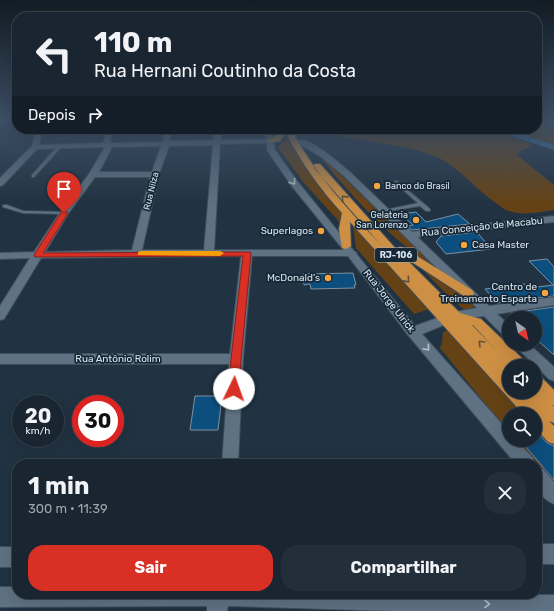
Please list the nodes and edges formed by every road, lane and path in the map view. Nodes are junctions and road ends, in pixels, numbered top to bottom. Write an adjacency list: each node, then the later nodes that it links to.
1 (34, 149): 16 (street)
2 (58, 149): 14 (lane)
3 (108, 149): 13 (street)
4 (164, 149): 12 (street, Rua Nilza)
5 (217, 149): 27 (street)
6 (271, 149): 26 (street, Rua Jorge Ulrick, one-way to 26)
7 (297, 149): 22 (highway, RJ-106)
8 (305, 149): 11 (highway, RJ-106)
9 (313, 149): 10 (street)
10 (323, 154): 11 (street); 20 (street)
11 (310, 158): 24 (highway, RJ-106, one-way to 11)
12 (155, 174): 13 (street); 28 (street, Rua Nilza)
13 (93, 175): 21 (street)
14 (33, 176)
15 (396, 182): 17 (lane)
16 (0, 183)
17 (422, 204): 19 (lane); 20 (lane)
18 (4, 206): 21 (lane)
19 (428, 210)
20 (386, 211): 25 (street)
21 (64, 213): 30 (street)
22 (346, 214): 26 (highway); 36 (highway, RJ-106, one-way to 36)
23 (554, 219): 25 (street, Rua Conceição de Macabu)
24 (373, 230): 32 (highway); 36 (highway, RJ-106)
25 (410, 235): 32 (street)
26 (349, 249): 29 (street); 38 (street, Rua Jorge Ulrick)
27 (209, 253): 28 (street); 29 (street)
28 (136, 254): 30 (street)
29 (247, 254): 41 (street)
30 (38, 255): 31 (street); 35 (street)
31 (0, 256)
32 (468, 293): 34 (street)
33 (554, 301): 34 (street)
34 (486, 310): 36 (street); 37 (street)
35 (0, 316)
36 (448, 318): 38 (street); 42 (highway); 43 (highway, RJ-106, one-way to 36); 45 (highway, RJ-106)
37 (502, 326)
38 (413, 332): 55 (street, Rua Jorge Ulrick, one-way to 55)
39 (528, 351): 44 (street)
40 (0, 359): 41 (street, Rua Antônio Rolim)
41 (236, 359): 54 (street)
42 (514, 359)
43 (502, 365)
44 (554, 375)
45 (502, 381)
46 (542, 387): 49 (highway)
47 (519, 399): 50 (highway)
48 (537, 399): 51 (highway)
49 (554, 399)
50 (526, 407)
51 (554, 416)
52 (542, 424): 53 (highway)
53 (554, 437)
54 (230, 459)
55 (524, 459)
56 (542, 481): 57 (street)
57 (554, 495)
58 (542, 554): 59 (street)
59 (554, 554)
60 (0, 557): 61 (street)
61 (12, 557)
62 (0, 597): 63 (street)
63 (12, 597)
64 (145, 599): 65 (street)
65 (218, 600): 66 (street, one-way to 66)
66 (554, 605)

